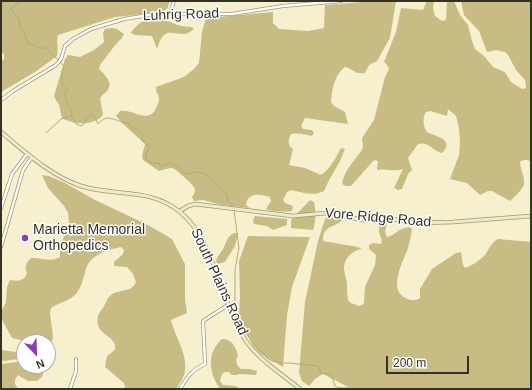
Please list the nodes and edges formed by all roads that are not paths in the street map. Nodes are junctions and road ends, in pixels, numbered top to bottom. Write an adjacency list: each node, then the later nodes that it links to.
1 (174, 1): 3 (street)
2 (342, 1): 3 (street, Luhrig Road)
3 (170, 14): 4 (street, Luhrig Road)
4 (1, 100)
5 (1, 132): 6 (main road, South Plains Road)
6 (27, 154): 7 (main road, South Plains Road); 8 (street)
7 (32, 157): 9 (main road, South Plains Road); 11 (street)
8 (1, 208)
9 (180, 211): 10 (main road, Vore Ridge Road); 12 (main road, South Plains Road)
10 (531, 216)
11 (1, 246)
12 (228, 305): 15 (street); 16 (main road, South Plains Road)
13 (76, 359): 14 (street)
14 (70, 389)
15 (180, 389)
16 (300, 389)

